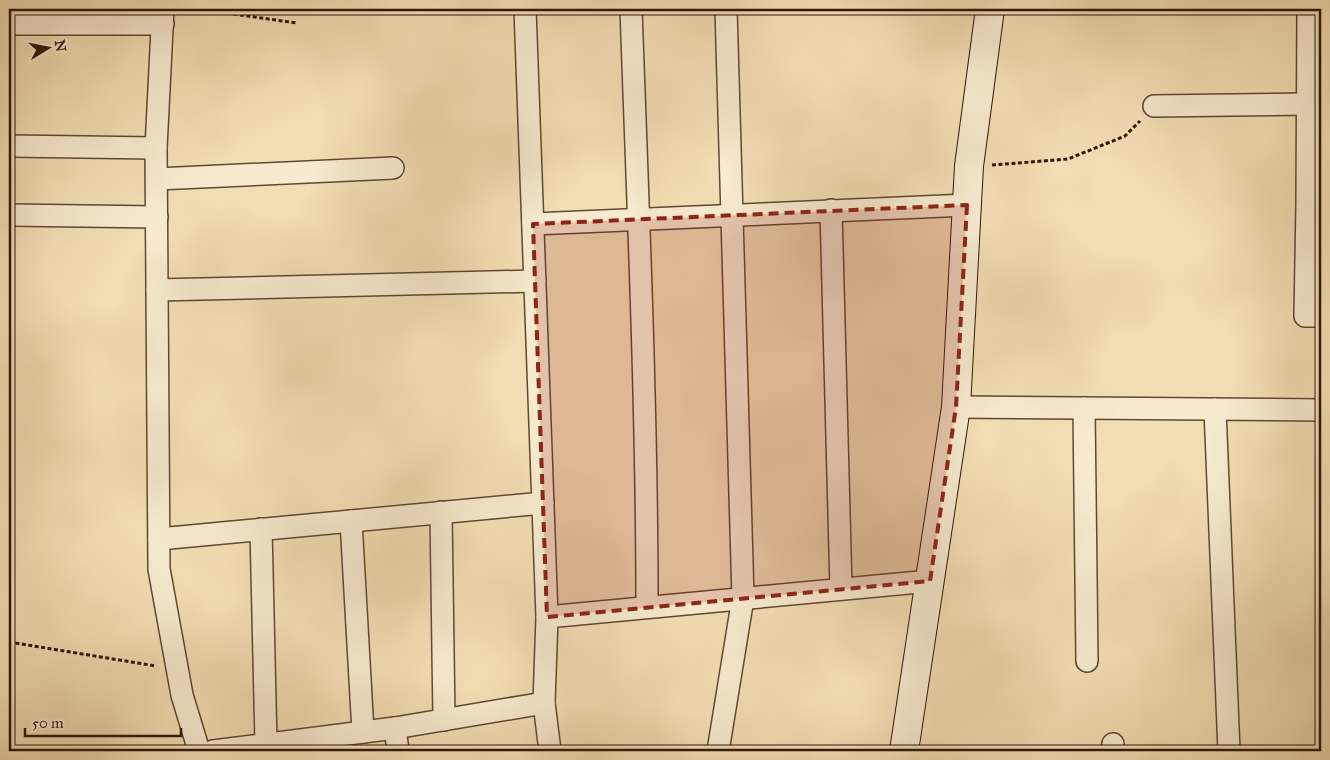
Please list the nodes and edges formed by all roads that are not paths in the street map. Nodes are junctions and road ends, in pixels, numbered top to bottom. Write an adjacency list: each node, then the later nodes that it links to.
1 (525, 9): 21 (street)
2 (631, 9): 20 (street)
3 (726, 9): 18 (street)
4 (990, 9): 15 (main road)
5 (1308, 9): 8 (street)
6 (163, 16): 7 (street); 12 (street)
7 (9, 24)
8 (1315, 34): 9 (street)
9 (1308, 104): 10 (street); 24 (street)
10 (1154, 106)
11 (9, 146): 12 (street)
12 (156, 148): 14 (street)
13 (393, 168): 14 (street)
14 (157, 179): 19 (street)
15 (967, 205): 16 (street); 25 (main road)
16 (831, 210): 18 (street); 35 (street)
17 (9, 215): 19 (street)
18 (732, 215): 20 (street); 36 (street)
19 (157, 217): 23 (street)
20 (639, 219): 21 (street); 37 (street)
21 (533, 224): 22 (street)
22 (535, 281): 23 (street); 29 (street)
23 (157, 290): 33 (street)
24 (1321, 316)
25 (956, 407): 26 (street); 34 (main road)
26 (1084, 408): 27 (street); 39 (street)
27 (1215, 409): 28 (street); 51 (street)
28 (1321, 410)
29 (543, 503): 30 (street); 38 (street)
30 (441, 512): 31 (street); 41 (street)
31 (351, 521): 32 (street); 43 (street)
32 (261, 529): 33 (street); 44 (street)
33 (159, 539): 45 (street)
34 (930, 581): 35 (street); 50 (main road)
35 (841, 589): 36 (street)
36 (743, 598): 37 (street); 49 (street)
37 (647, 607): 38 (street)
38 (547, 616): 40 (street)
39 (1087, 661)
40 (544, 702): 41 (street); 48 (street)
41 (444, 720): 42 (street)
42 (395, 728): 43 (street); 47 (street)
43 (363, 732): 44 (street)
44 (266, 744): 46 (street)
45 (199, 751)
46 (213, 751)
47 (398, 751)
48 (550, 751)
49 (718, 751)
50 (904, 751)
51 (1229, 751)

